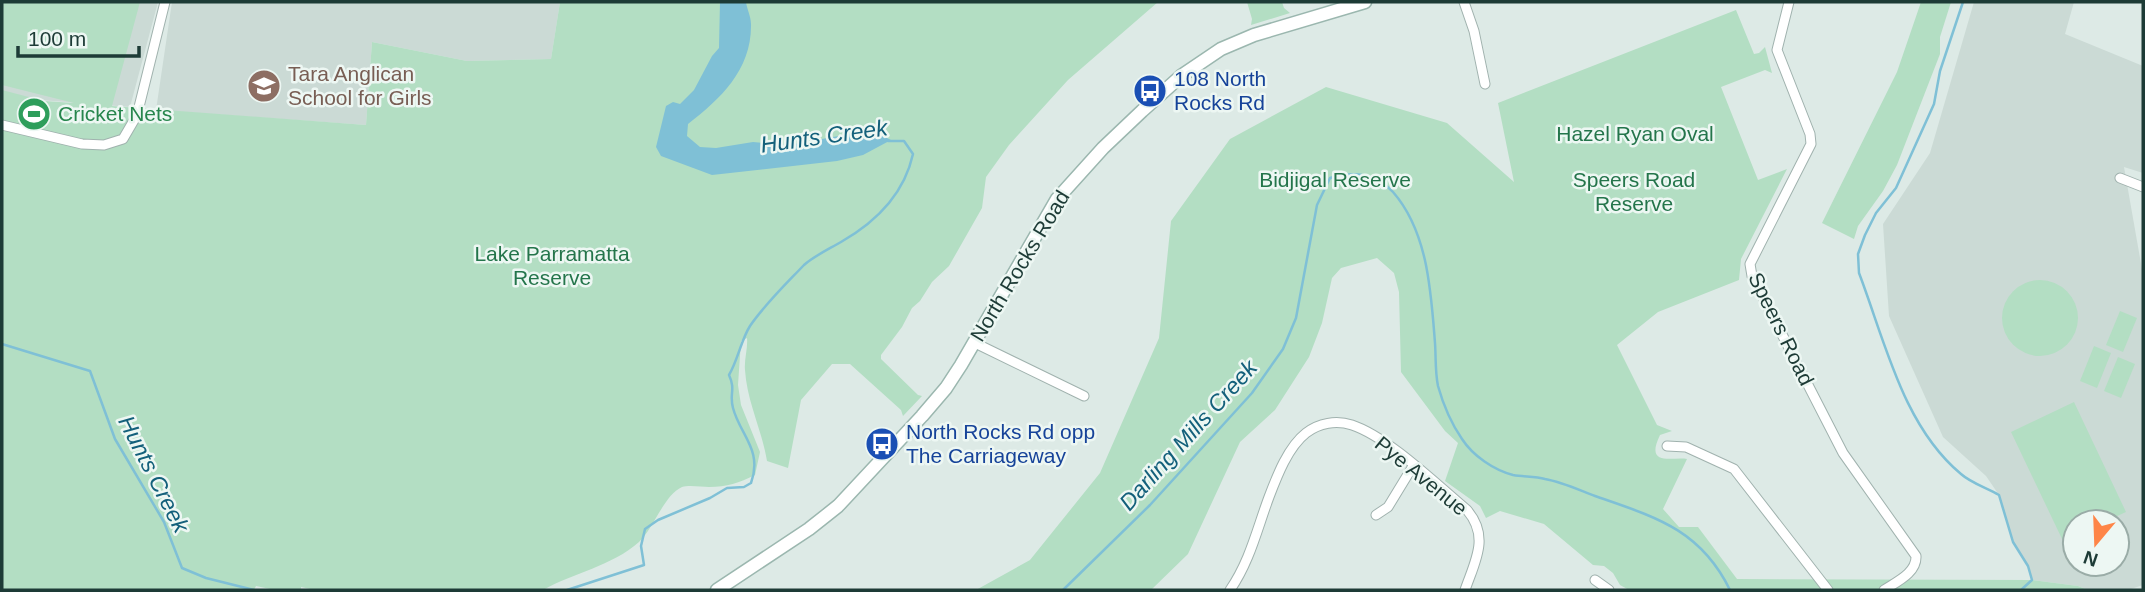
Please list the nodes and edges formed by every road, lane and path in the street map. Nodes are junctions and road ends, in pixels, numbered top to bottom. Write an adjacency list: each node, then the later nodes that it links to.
1 (164, 2): 6 (street)
2 (1365, 2): 9 (main road, North Rocks Road)
3 (1464, 2): 5 (street)
4 (1789, 2): 20 (street, Speers Road)
5 (1485, 84)
6 (2, 125)
7 (2120, 178): 8 (street)
8 (2143, 187)
9 (975, 343): 10 (street); 15 (main road, North Rocks Road)
10 (1084, 396)
11 (1667, 446): 19 (street)
12 (1413, 466): 13 (street); 16 (street, Pye Avenue); 17 (street, Pye Avenue)
13 (1376, 514)
14 (1595, 580): 18 (street)
15 (717, 590)
16 (1230, 590)
17 (1465, 590)
18 (1609, 590)
19 (1828, 590)
20 (1884, 590)

